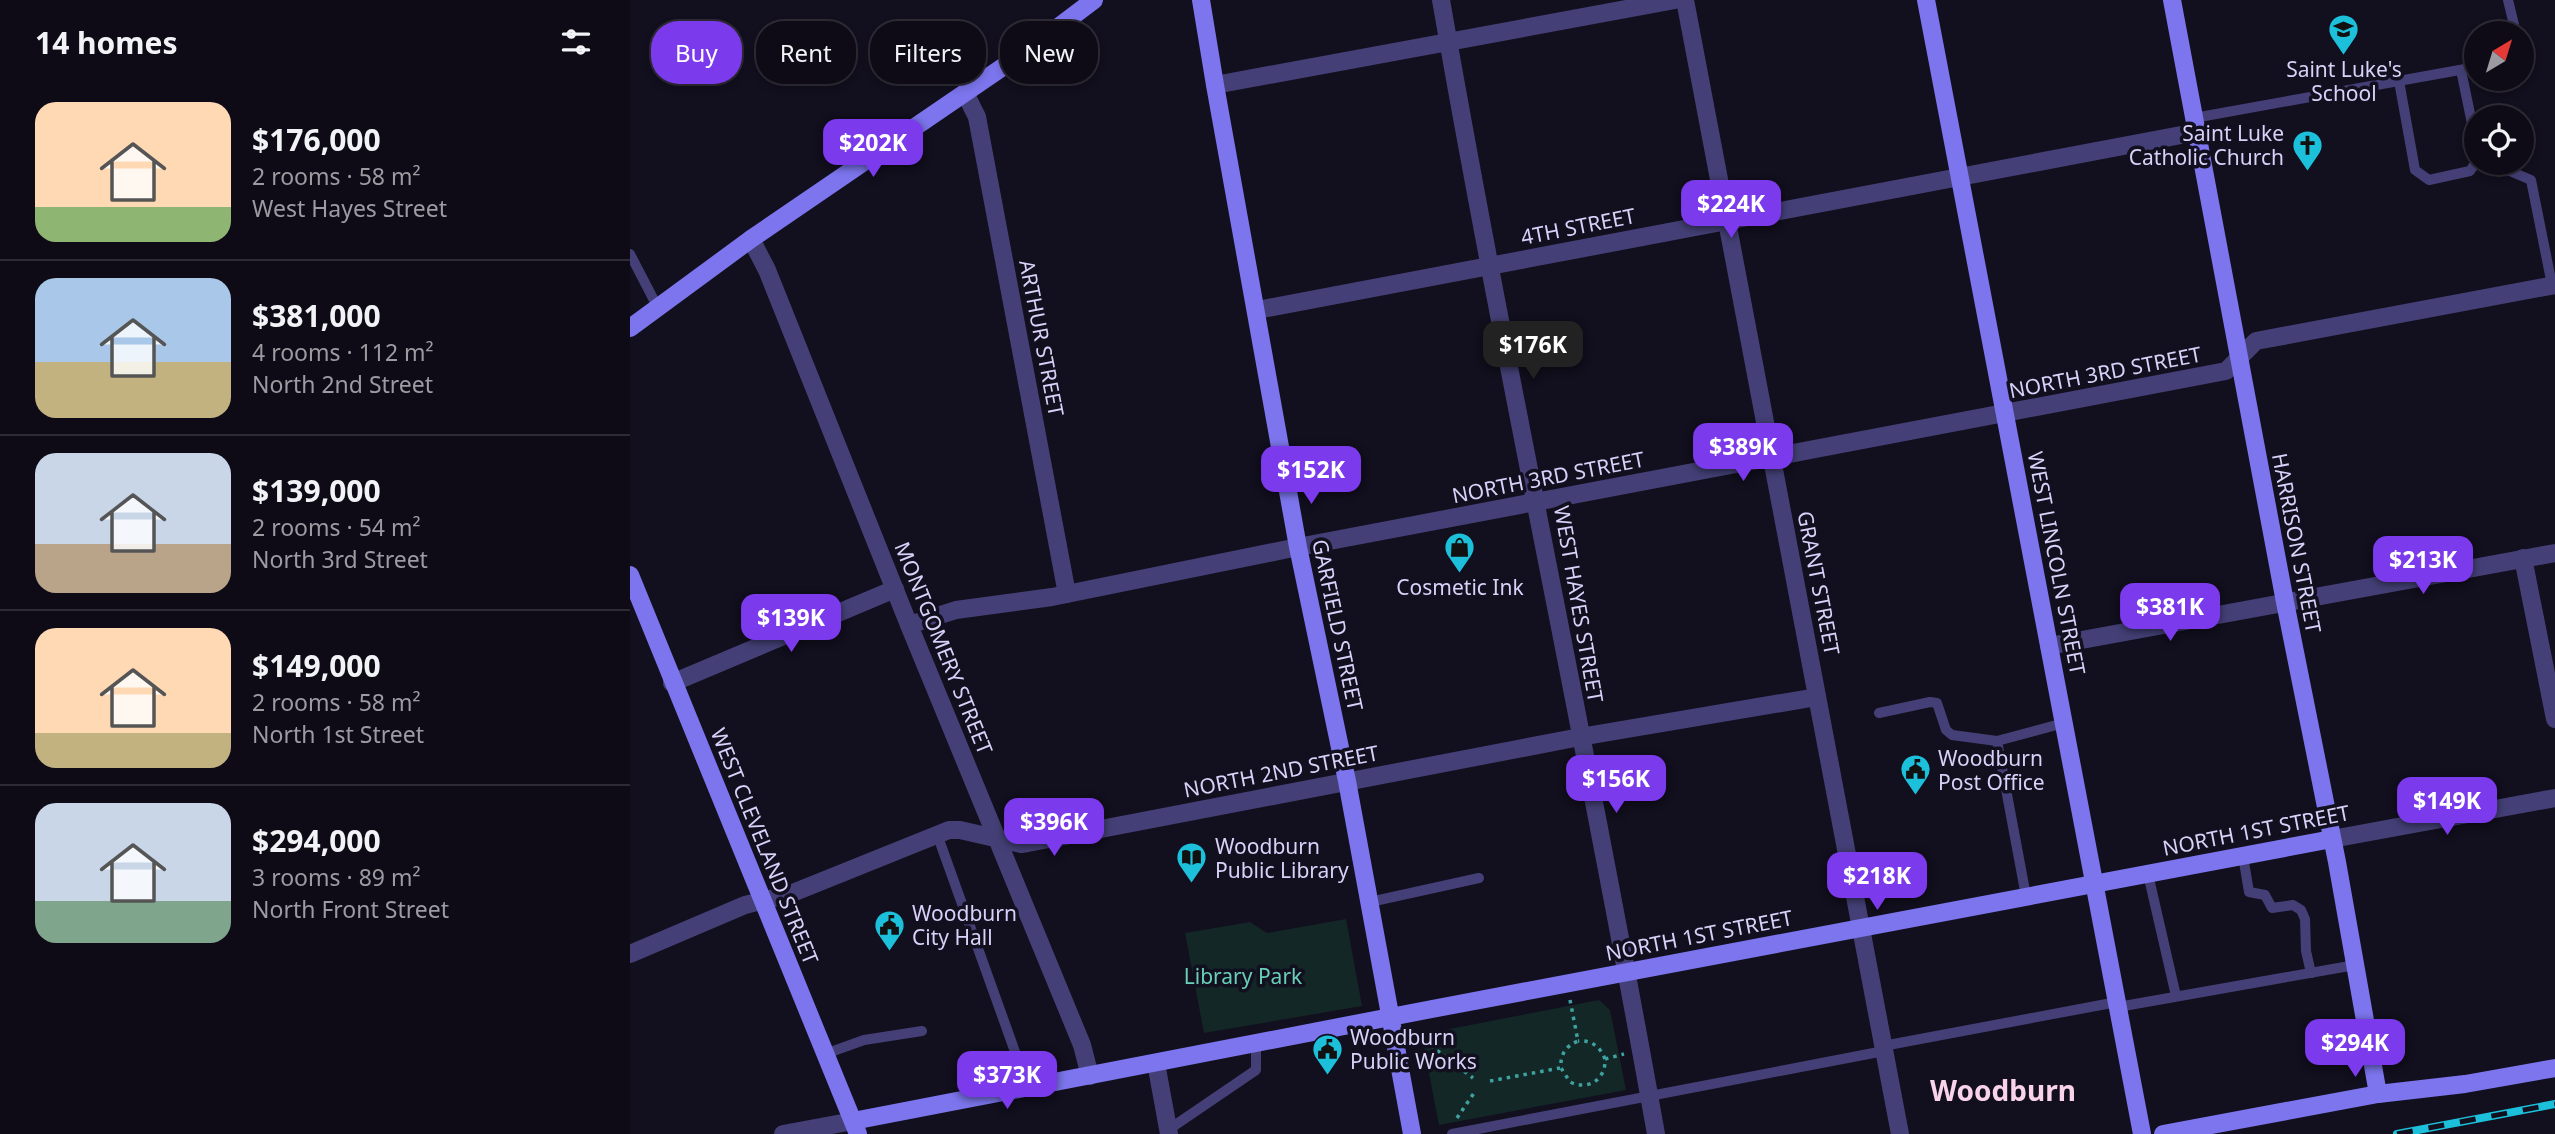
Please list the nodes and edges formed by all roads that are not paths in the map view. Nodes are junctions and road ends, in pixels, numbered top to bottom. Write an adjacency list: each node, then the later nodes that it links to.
1 (1094, 0): 15 (street)
2 (1202, 0): 14 (street, GARFIELD STREET)
3 (1441, 0): 10 (street, WEST HAYES STREET)
4 (1675, 0): 10 (street)
5 (1685, 0): 21 (street, GRANT STREET)
6 (1927, 0): 20 (street, WEST LINCOLN STREET)
7 (2172, 0): 17 (street, HARRISON STREET)
8 (2508, 0): 9 (lane)
9 (2513, 21)
10 (1449, 42): 14 (street); 24 (street, WEST HAYES STREET)
11 (2464, 69): 12 (lane)
12 (2461, 70): 13 (lane); 16 (lane)
13 (2399, 81): 17 (lane); 18 (lane)
14 (1214, 85): 27 (street, GARFIELD STREET)
15 (965, 93): 22 (street); 38 (street, ARTHUR STREET)
16 (2468, 105)
17 (2196, 125): 20 (street, 4TH STREET); 29 (street, HARRISON STREET)
18 (2464, 172)
19 (2519, 175): 25 (lane)
20 (1960, 177): 21 (street, 4TH STREET); 30 (street, WEST LINCOLN STREET)
21 (1727, 221): 24 (street, 4TH STREET); 31 (street, GRANT STREET)
22 (751, 239): 26 (street); 37 (street, MONTGOMERY STREET)
23 (630, 254): 26 (lane)
24 (1491, 266): 27 (street, 4TH STREET); 32 (street, WEST HAYES STREET)
25 (2554, 285): 29 (street, NORTH 3RD STREET)
26 (658, 308): 28 (street)
27 (1257, 310): 33 (street, GARFIELD STREET)
28 (630, 328)
29 (2240, 357): 30 (street, NORTH 3RD STREET); 39 (street, HARRISON STREET)
30 (2005, 414): 31 (street, NORTH 3RD STREET); 41 (street, WEST LINCOLN STREET)
31 (1773, 458): 32 (street, NORTH 3RD STREET); 43 (street, GRANT STREET)
32 (1537, 503): 33 (street, NORTH 3RD STREET); 47 (street, WEST HAYES STREET)
33 (1298, 547): 38 (street, NORTH 3RD STREET); 49 (street, GARFIELD STREET)
34 (2555, 553): 35 (street)
35 (2523, 558): 39 (street); 45 (street)
36 (630, 575): 42 (street, WEST CLEVELAND STREET)
37 (895, 589): 40 (street, MONTGOMERY STREET); 42 (street)
38 (1067, 594): 40 (street, NORTH 3RD STREET)
39 (2285, 602): 41 (street); 53 (street, HARRISON STREET)
40 (909, 625): 52 (street, MONTGOMERY STREET)
41 (2049, 646): 46 (street, WEST LINCOLN STREET)
42 (672, 682): 59 (street, WEST CLEVELAND STREET)
43 (1817, 696): 47 (street, NORTH 2ND STREET); 61 (street, GRANT STREET)
44 (1879, 713): 48 (lane)
45 (2555, 719)
46 (2064, 723): 48 (lane); 57 (street, WEST LINCOLN STREET)
47 (1580, 737): 49 (street, NORTH 2ND STREET); 64 (street, WEST HAYES STREET)
48 (1997, 741): 58 (lane)
49 (1347, 781): 52 (street, NORTH 2ND STREET); 60 (street, GARFIELD STREET)
50 (2555, 798): 53 (street, NORTH 1ST STREET)
51 (937, 834): 52 (street, NORTH 2ND STREET); 59 (street, NORTH 2ND STREET); 76 (lane)
52 (997, 838): 75 (street, MONTGOMERY STREET)
53 (2332, 839): 54 (street, NORTH 1ST STREET); 63 (street, HARRISON STREET)
54 (2243, 856): 55 (street, NORTH 1ST STREET); 65 (lane)
55 (2148, 874): 57 (street, NORTH 1ST STREET); 66 (lane)
56 (1479, 878): 60 (lane)
57 (2094, 884): 58 (street, NORTH 1ST STREET); 67 (street, WEST LINCOLN STREET)
58 (2026, 896): 61 (street, NORTH 1ST STREET)
59 (763, 901): 62 (street, NORTH 2ND STREET); 72 (street, WEST CLEVELAND STREET)
60 (1370, 902): 68 (street, GARFIELD STREET)
61 (1861, 927): 64 (street, NORTH 1ST STREET); 71 (street, GRANT STREET)
62 (630, 954)
63 (2355, 965): 65 (lane); 77 (street, HARRISON STREET)
64 (1627, 972): 68 (street, NORTH 1ST STREET); 78 (street, WEST HAYES STREET)
65 (2311, 973): 66 (lane)
66 (2176, 996): 67 (lane)
67 (2118, 1005): 71 (lane); 86 (street, WEST LINCOLN STREET)
68 (1391, 1017): 70 (street, NORTH 1ST STREET); 83 (street, GARFIELD STREET)
69 (922, 1031): 72 (lane)
70 (1256, 1044): 73 (street, NORTH 1ST STREET); 81 (lane)
71 (1884, 1049): 78 (lane); 85 (street, GRANT STREET)
72 (825, 1054): 79 (street, WEST CLEVELAND STREET)
73 (1156, 1063): 75 (street, NORTH 1ST STREET); 81 (street)
74 (2555, 1068): 77 (street)
75 (1090, 1076): 76 (street, NORTH 1ST STREET)
76 (1028, 1088): 79 (street, NORTH 1ST STREET)
77 (2378, 1094): 87 (street)
78 (1649, 1095): 80 (lane); 84 (street, WEST HAYES STREET)
79 (856, 1127): 82 (street)
80 (1453, 1128)
81 (1169, 1132)
82 (783, 1134)
83 (1412, 1134)
84 (1656, 1134)
85 (1900, 1134)
86 (2142, 1134)
87 (2163, 1134)

